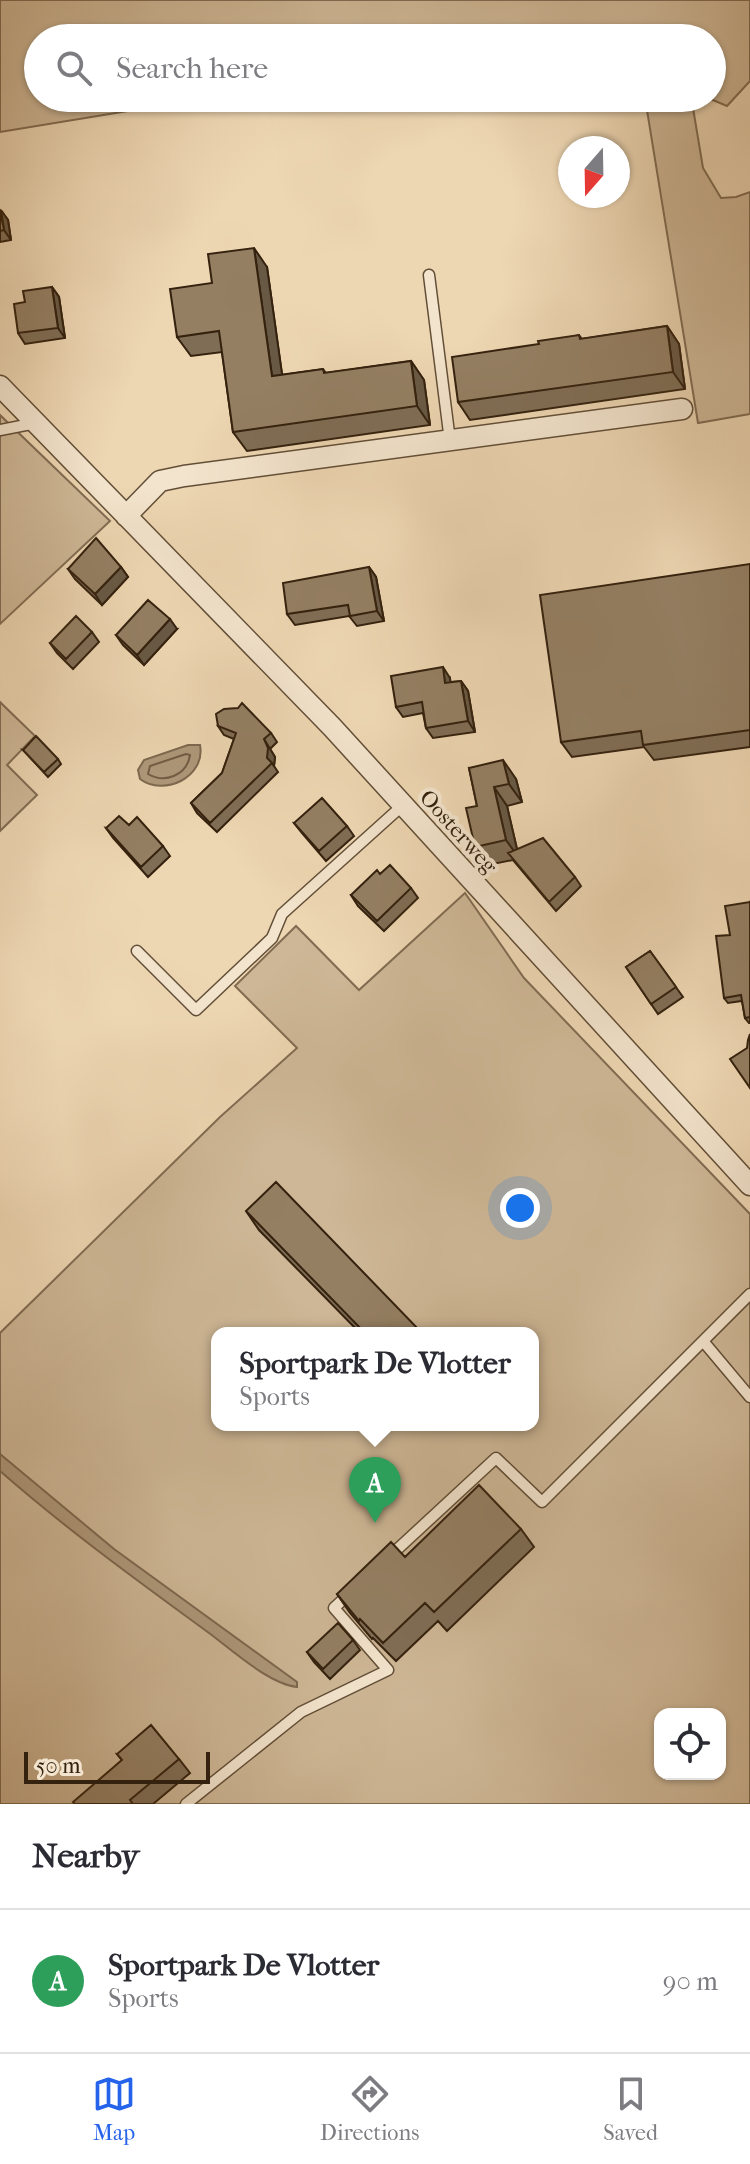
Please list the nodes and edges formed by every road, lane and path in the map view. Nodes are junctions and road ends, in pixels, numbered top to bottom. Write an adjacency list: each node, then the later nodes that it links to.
1 (429, 275): 6 (lane)
2 (0, 386): 4 (street, Oosterweg)
3 (682, 409): 6 (street)
4 (36, 423): 5 (lane); 7 (street, Oosterweg)
5 (0, 430)
6 (450, 441): 7 (street)
7 (126, 516): 8 (street, Oosterweg)
8 (403, 805): 9 (lane); 10 (street, Oosterweg)
9 (137, 951)
10 (750, 1185)
11 (748, 1299): 12 (lane)
12 (703, 1341): 13 (lane); 14 (lane)
13 (750, 1397)
14 (380, 1565)
15 (357, 1587): 16 (lane)
16 (186, 1804)

